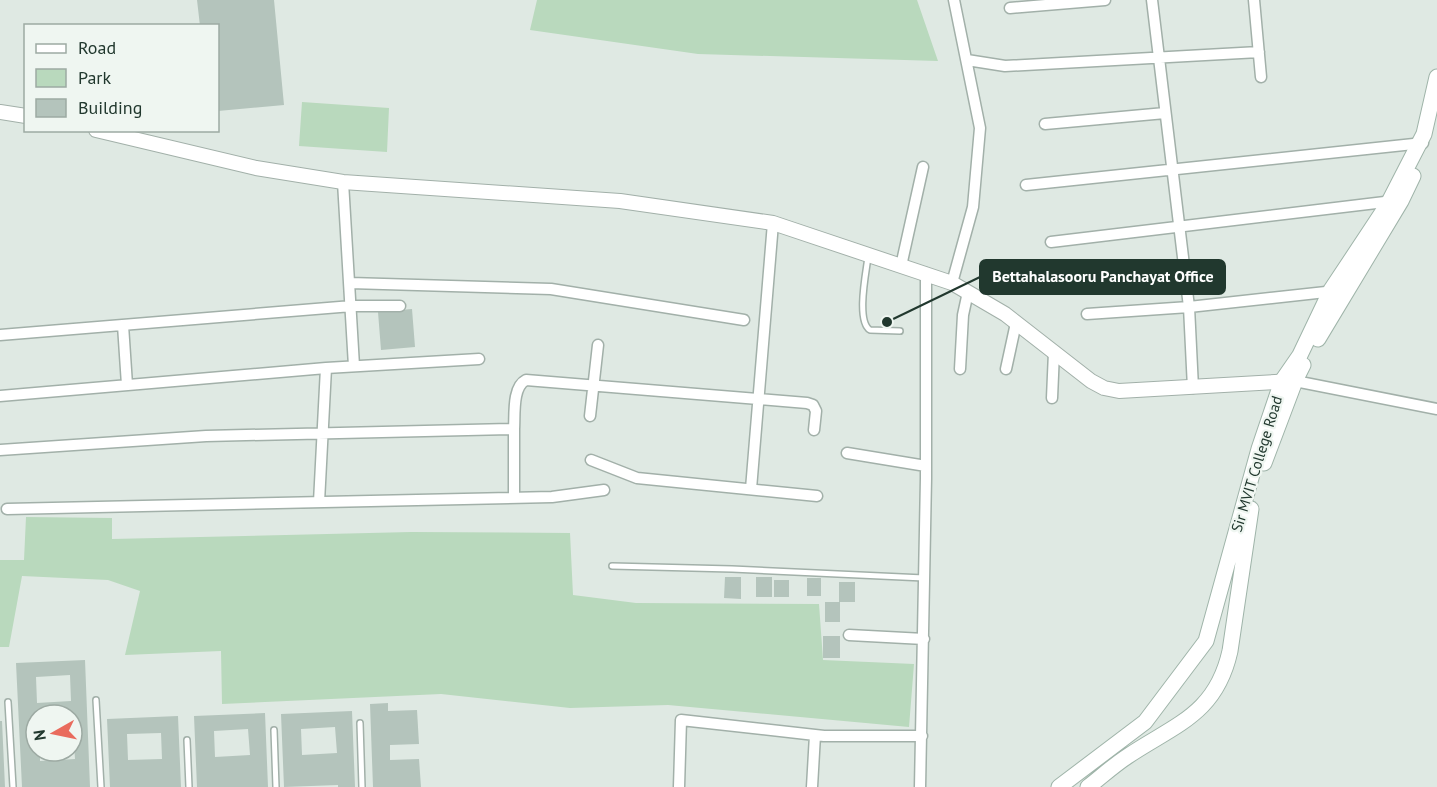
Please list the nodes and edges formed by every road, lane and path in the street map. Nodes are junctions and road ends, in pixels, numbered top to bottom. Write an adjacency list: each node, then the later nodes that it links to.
1 (954, 0): 8 (street)
2 (1105, 0): 5 (street)
3 (1152, 0): 7 (street)
4 (1254, 0): 6 (street)
5 (1010, 8)
6 (1259, 52): 7 (street); 9 (street)
7 (1159, 58): 8 (street); 13 (street)
8 (967, 60): 30 (street)
9 (1261, 77)
10 (1437, 77): 17 (main road, Sir MVIT College Road)
11 (0, 112): 14 (street)
12 (1437, 112): 17 (main road, Sir MVIT College Road)
13 (1165, 113): 15 (street); 19 (street)
14 (24, 116)
15 (1045, 124)
16 (104, 132): 20 (street)
17 (1423, 143): 19 (street); 22 (main road, Sir MVIT College Road)
18 (923, 167): 27 (street)
19 (1172, 170): 21 (street); 24 (street)
20 (344, 182): 23 (street); 29 (street)
21 (1026, 185)
22 (1395, 201): 24 (street); 31 (main road, Sir MVIT College Road); 32 (main road, Sir MVIT College Road)
23 (773, 223): 26 (street); 56 (street)
24 (1179, 226): 25 (street); 36 (street)
25 (1051, 242)
26 (868, 255): 27 (street); 41 (lane)
27 (901, 266): 28 (street)
28 (926, 273): 30 (street); 65 (street)
29 (350, 283): 34 (street); 38 (street)
30 (952, 283): 33 (street)
31 (1347, 290): 32 (street); 50 (main road, Sir MVIT College Road)
32 (1331, 291): 36 (street); 50 (main road, Sir MVIT College Road)
33 (968, 292): 39 (street); 48 (street)
34 (352, 306): 35 (street); 40 (street); 46 (street)
35 (400, 306)
36 (1189, 307): 37 (street); 53 (street)
37 (1087, 314)
38 (744, 320)
39 (1016, 323): 44 (street); 49 (street)
40 (123, 325): 42 (street); 51 (street)
41 (900, 331)
42 (0, 335)
43 (598, 345): 52 (street)
44 (1054, 352): 53 (street); 55 (street)
45 (479, 358): 46 (street)
46 (354, 366): 47 (street)
47 (326, 368): 51 (street); 61 (street)
48 (960, 369)
49 (1006, 369)
50 (1288, 381): 53 (street); 57 (street); 91 (main road, Sir MVIT College Road); 92 (main road, Sir MVIT College Road)
51 (128, 385): 54 (street)
52 (594, 385): 56 (street); 58 (street); 59 (street)
53 (1193, 388)
54 (0, 396)
55 (1052, 398)
56 (759, 399): 60 (street); 66 (street)
57 (1437, 409)
58 (590, 416)
59 (514, 429): 61 (street); 69 (street)
60 (814, 430)
61 (323, 432): 62 (street); 70 (street)
62 (0, 450)
63 (847, 453): 65 (street)
64 (591, 460): 66 (street)
65 (926, 466): 73 (street)
66 (751, 489): 68 (street)
67 (604, 490): 69 (street)
68 (817, 496)
69 (514, 497): 70 (street)
70 (319, 502): 71 (street)
71 (7, 509)
72 (612, 566): 73 (lane)
73 (924, 578): 75 (street)
74 (849, 635): 75 (street)
75 (924, 639): 81 (street)
76 (96, 700): 84 (lane)
77 (8, 702): 83 (lane)
78 (360, 723): 87 (lane)
79 (274, 729): 86 (lane)
80 (815, 735): 81 (street); 88 (street); 89 (street)
81 (922, 736): 90 (street)
82 (187, 740): 85 (lane)
83 (13, 787)
84 (101, 787)
85 (189, 787)
86 (276, 787)
87 (363, 787)
88 (679, 787)
89 (812, 787)
90 (920, 787)
91 (1059, 787)
92 (1088, 787)

